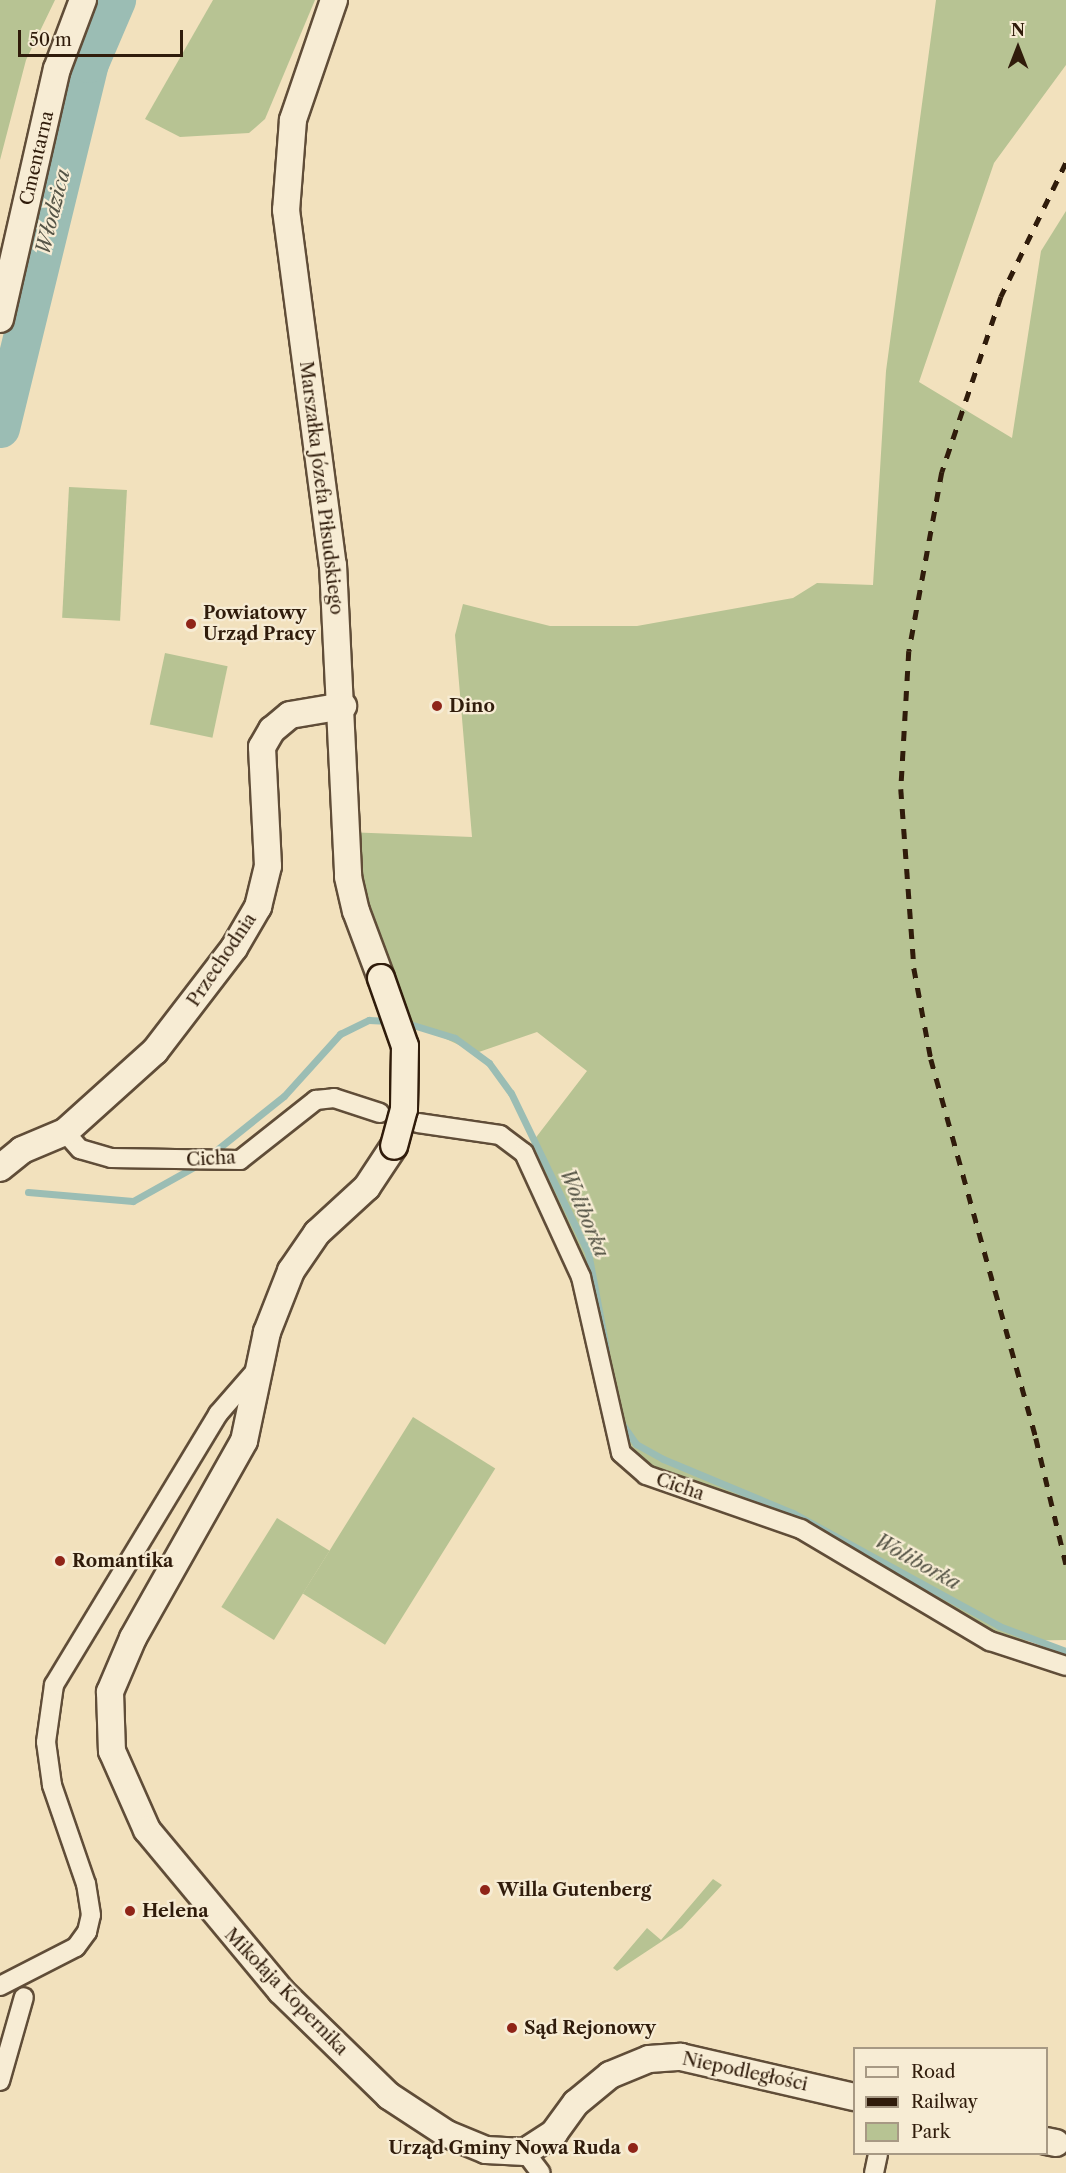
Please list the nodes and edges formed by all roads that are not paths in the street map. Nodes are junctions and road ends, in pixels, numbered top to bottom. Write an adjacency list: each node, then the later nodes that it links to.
1 (83, 0): 3 (street, Cmentarna)
2 (334, 0): 4 (street, Marszałka Józefa Piłsudskiego)
3 (0, 320)
4 (343, 706): 5 (street, Przechodnia); 7 (street, Marszałka Józefa Piłsudskiego, bridge)
5 (72, 1126): 6 (street); 8 (street, Cicha)
6 (0, 1168)
7 (259, 1367): 9 (street); 14 (street, Mikołaja Kopernika)
8 (1066, 1666)
9 (0, 1986)
10 (24, 1997): 11 (street)
11 (0, 2081)
12 (853, 2097): 14 (street, Niepodległości)
13 (878, 2155): 16 (street)
14 (525, 2162): 15 (street)
15 (541, 2173)
16 (874, 2173)

